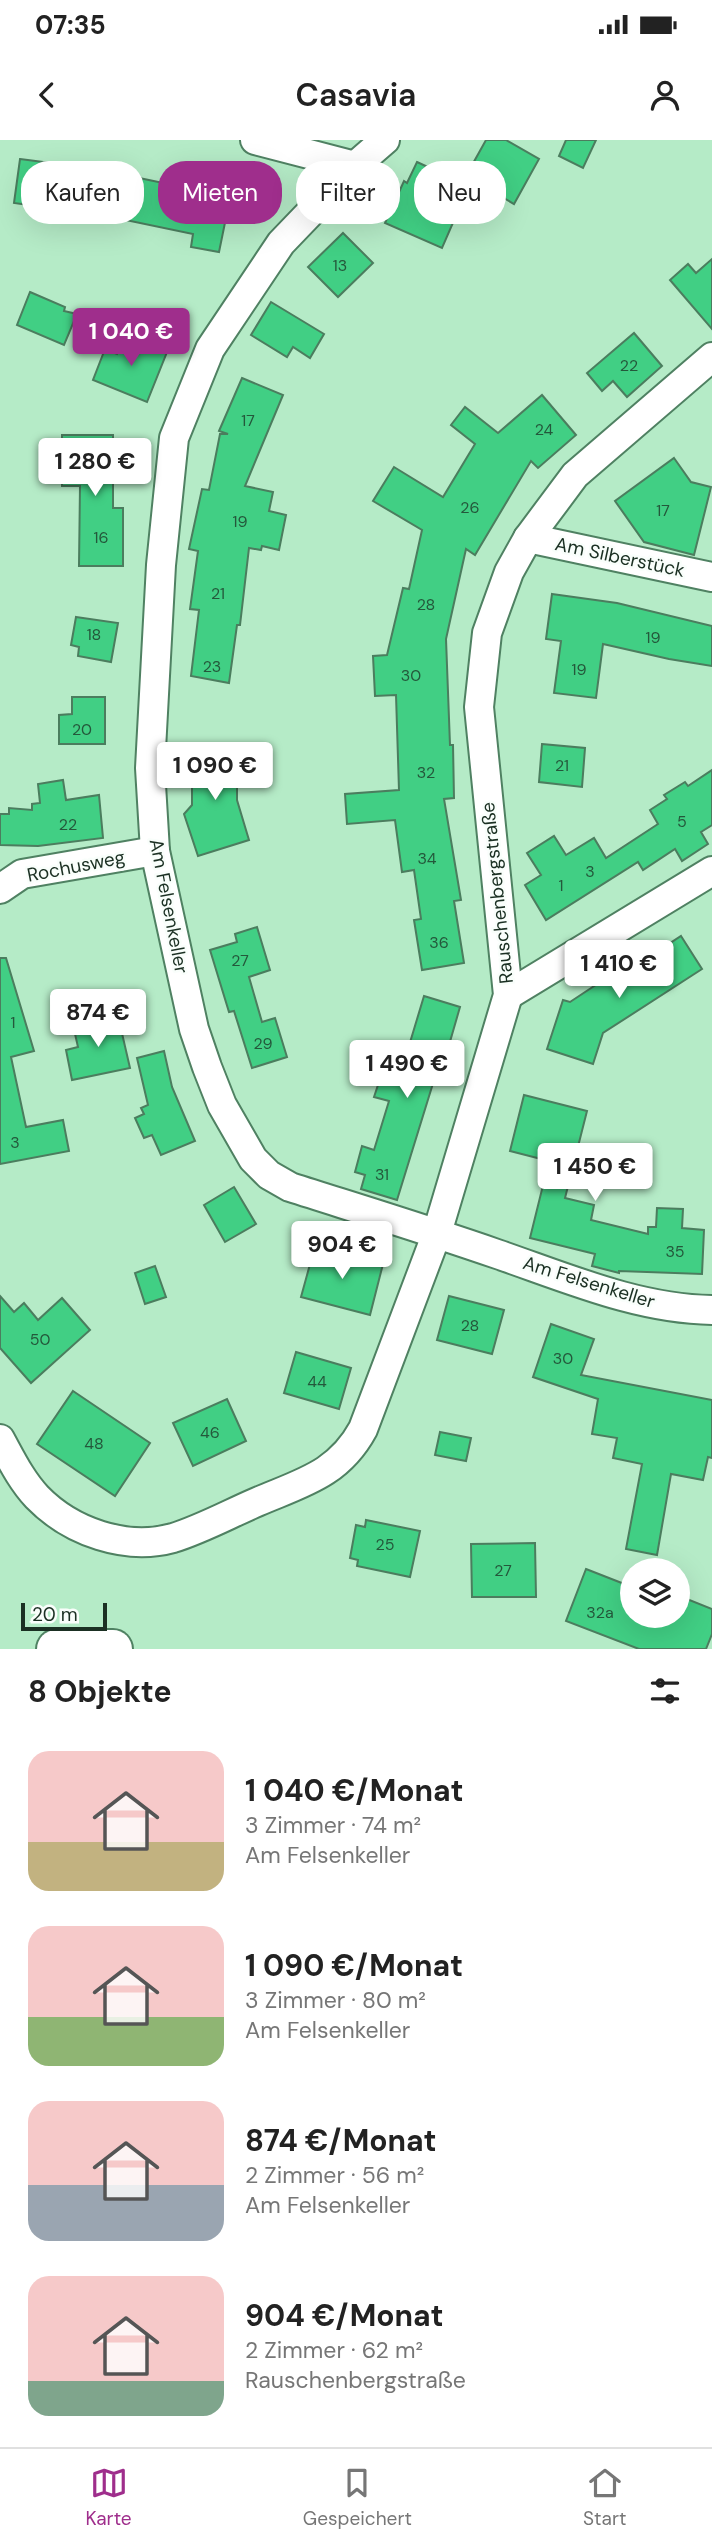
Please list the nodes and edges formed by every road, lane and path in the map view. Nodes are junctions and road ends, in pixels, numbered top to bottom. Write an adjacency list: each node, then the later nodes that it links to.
1 (256, 140): 3 (street)
2 (385, 140): 4 (street, Am Felsenkeller)
3 (336, 161)
4 (361, 161)
5 (299, 224): 9 (street, Am Felsenkeller)
6 (712, 357): 7 (street, Rauschenbergstraße)
7 (528, 538): 8 (street, Am Silberstück); 12 (street, Rauschenbergstraße)
8 (712, 577)
9 (155, 851): 11 (street, Rochusweg); 13 (street, Am Felsenkeller)
10 (712, 871): 12 (street)
11 (0, 889)
12 (508, 995): 13 (street, Rauschenbergstraße)
13 (437, 1233): 14 (street, Am Felsenkeller); 15 (street, Rauschenbergstraße)
14 (712, 1310)
15 (0, 1439)
16 (57, 1649): 17 (main road)
17 (113, 1649)

